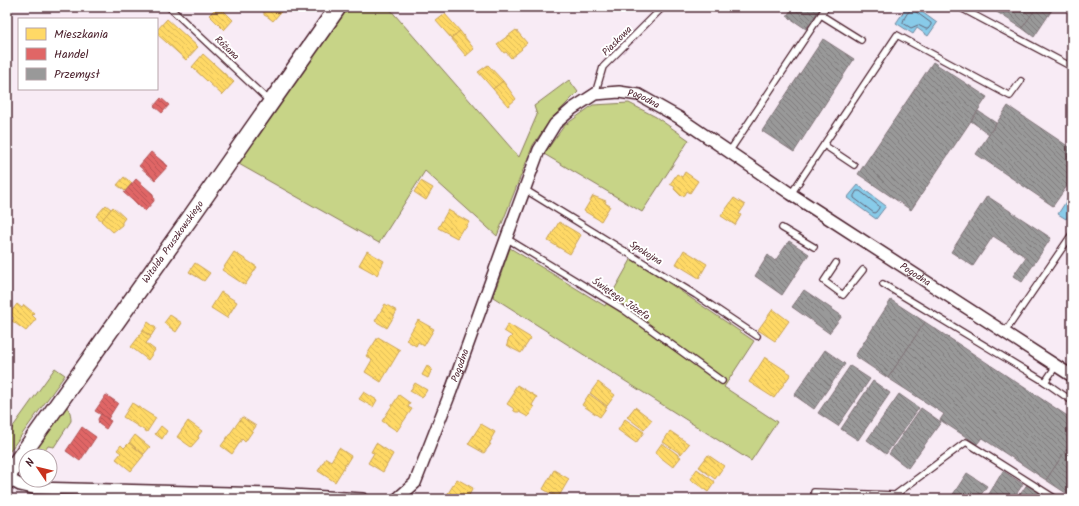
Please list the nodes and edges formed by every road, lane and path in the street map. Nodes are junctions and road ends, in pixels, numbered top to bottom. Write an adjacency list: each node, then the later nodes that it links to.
1 (169, 7): 11 (lane, Różana)
2 (338, 7): 11 (street, Witolda Pruszkowskiego)
3 (663, 7): 10 (lane, Piaskowa)
4 (826, 7): 6 (lane)
5 (958, 7): 8 (lane)
6 (821, 15): 7 (lane); 13 (lane)
7 (862, 40)
8 (1072, 67)
9 (1021, 81): 12 (lane)
10 (595, 94): 13 (street, Pogodna); 15 (street, Pogodna)
11 (271, 103): 31 (street, Witolda Pruszkowskiego)
12 (824, 145): 14 (lane); 16 (lane)
13 (729, 152): 16 (street, Pogodna)
14 (854, 165)
15 (524, 189): 19 (street, Pogodna); 25 (lane, Spokojna)
16 (792, 194): 24 (street, Pogodna)
17 (782, 228): 20 (lane)
18 (1072, 234): 24 (lane)
19 (506, 238): 28 (lane, Świętego Józefa); 34 (street, Pogodna)
20 (814, 247)
21 (836, 263): 22 (lane)
22 (863, 270)
23 (883, 284): 29 (lane)
24 (1005, 332): 26 (street, Pogodna)
25 (756, 336)
26 (1056, 366): 27 (street, Pogodna); 29 (lane)
27 (1072, 376)
28 (722, 381)
29 (1045, 382): 30 (lane)
30 (1072, 401)
31 (7, 477): 33 (street)
32 (814, 492): 35 (lane)
33 (363, 499)
34 (397, 499)
35 (1056, 499)

